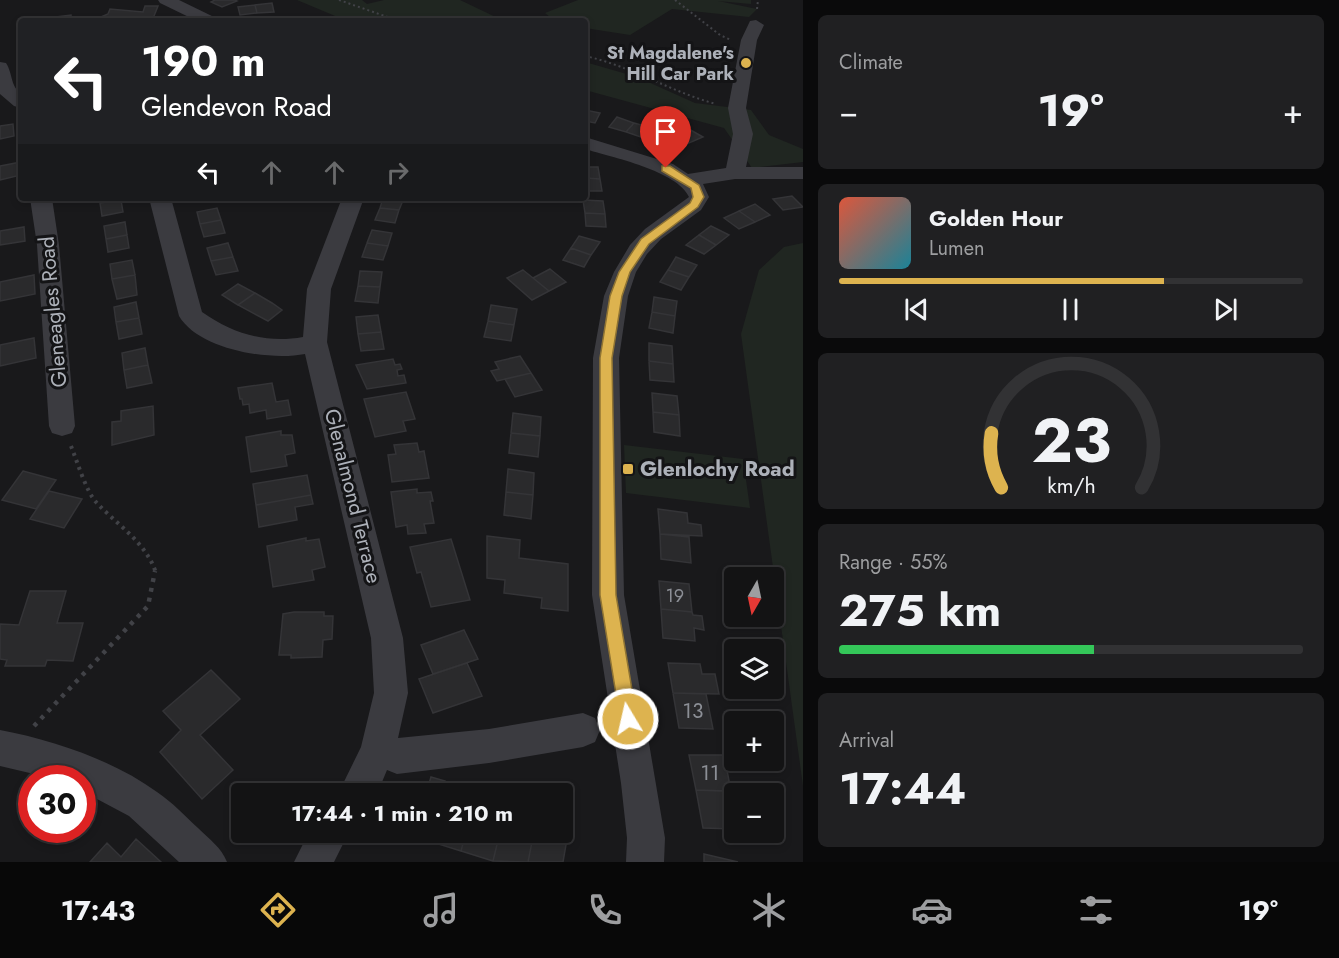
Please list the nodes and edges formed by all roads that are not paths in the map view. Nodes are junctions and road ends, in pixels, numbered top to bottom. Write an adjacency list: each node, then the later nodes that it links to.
1 (166, 0): 2 (street)
2 (189, 11): 3 (street); 4 (street)
3 (179, 18)
4 (204, 18)
5 (756, 25): 10 (street)
6 (0, 67): 7 (street)
7 (18, 100)
8 (588, 144): 11 (street)
9 (803, 172): 10 (street)
10 (735, 173): 11 (street)
11 (687, 180): 24 (street)
12 (41, 201): 16 (street, Gleneagles Road)
13 (161, 201): 15 (street)
14 (352, 201): 15 (street, Glenalmond Terrace)
15 (315, 342): 19 (street, Glenalmond Terrace)
16 (62, 426)
17 (583, 730): 19 (street)
18 (6, 749): 22 (street)
19 (378, 750): 20 (street, Glenalmond Terrace)
20 (363, 783)
21 (324, 843): 23 (street)
22 (208, 862)
23 (313, 862)
24 (645, 862)

